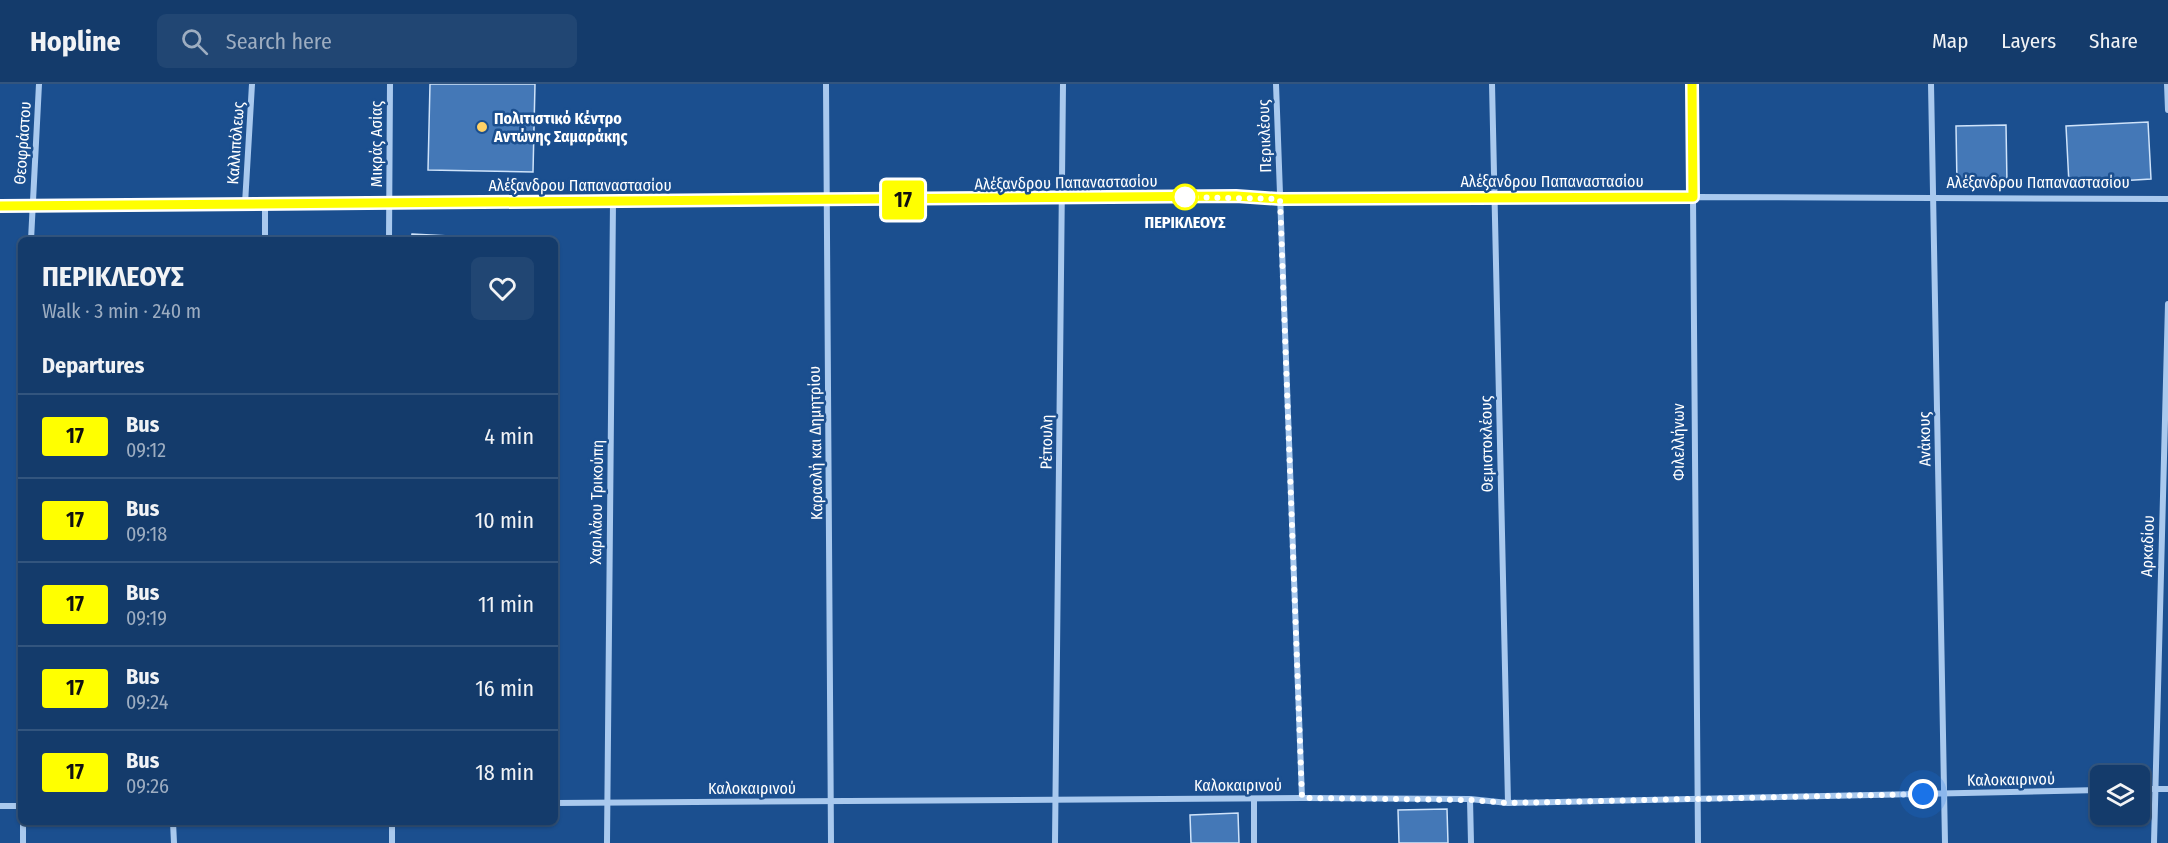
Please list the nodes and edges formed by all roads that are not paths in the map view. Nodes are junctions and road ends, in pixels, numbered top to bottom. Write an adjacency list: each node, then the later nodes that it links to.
1 (39, 84): 24 (street, Θεοφράστου)
2 (252, 84): 21 (street, Καλλιπόλεως)
3 (390, 84): 20 (street, Μικράς Ασίας)
4 (826, 84): 18 (street, Καραολή και Δημητρίου)
5 (1063, 84): 15 (street, Ρέπουλη)
6 (1276, 84): 16 (street, Περικλέους)
7 (1492, 84): 13 (street, Θεμιστοκλέους)
8 (1693, 84): 12 (street, Φιλελλήνων)
9 (1931, 84): 14 (street, Ανάκους)
10 (2167, 84): 11 (street)
11 (2168, 110)
12 (1693, 197): 13 (street, Αλέξανδρου Παπαναστασίου); 14 (street, Αλέξανδρου Παπαναστασίου); 36 (street, Φιλελλήνων)
13 (1494, 198): 16 (street, Αλέξανδρου Παπαναστασίου); 42 (street, Θεμιστοκλέους)
14 (1932, 198): 17 (street, Αλέξανδρου Παπαναστασίου); 33 (street, Ανάκους)
15 (1062, 199): 16 (street, Αλέξανδρου Παπαναστασίου); 18 (street, Αλέξανδρου Παπαναστασίου); 37 (street, Ρέπουλη)
16 (1280, 199): 34 (street, Περικλέους)
17 (2168, 199)
18 (826, 200): 19 (street, Αλέξανδρου Παπαναστασίου); 39 (street, Καραολή και Δημητρίου)
19 (613, 201): 20 (street, Αλέξανδρου Παπαναστασίου); 41 (street, Χαριλάου Τρικούπη)
20 (389, 203): 22 (street, Αλέξανδρου Παπαναστασίου); 27 (street, Μικράς Ασίας)
21 (245, 204): 22 (street, Αλέξανδρου Παπαναστασίου); 24 (street, Αλέξανδρου Παπαναστασίου)
22 (266, 204): 26 (street)
23 (0, 206): 24 (street, Αλέξανδρου Παπαναστασίου)
24 (32, 206): 25 (street, Θεοφράστου)
25 (31, 237)
26 (265, 237)
27 (389, 237)
28 (2168, 304): 30 (street, Αρκαδίου)
29 (2150, 789): 30 (street)
30 (2154, 789): 31 (street); 58 (street, Αρκαδίου)
31 (2168, 789)
32 (2090, 790): 33 (street, Καλοκαιρινού)
33 (1945, 794): 36 (street, Καλοκαιρινού); 57 (street, Ανάκους)
34 (1302, 798): 35 (street, Καλοκαιρινού); 38 (street, Καλοκαιρινού)
35 (1254, 799): 37 (street, Καλοκαιρινού); 54 (street)
36 (1697, 799): 42 (street, Καλοκαιρινού); 56 (street, Φιλελλήνων)
37 (1056, 800): 39 (street, Καλοκαιρινού); 53 (street, Ρέπουλη)
38 (1470, 800): 42 (street, Καλοκαιρινού); 55 (street)
39 (832, 801): 41 (street, Καλοκαιρινού); 52 (street, Καραολή και Δημητρίου)
40 (558, 803): 41 (street, Καλοκαιρινού)
41 (607, 803): 51 (street, Χαριλάου Τρικούπη)
42 (1508, 803)
43 (0, 806): 44 (street)
44 (18, 806)
45 (23, 825): 48 (street)
46 (173, 825): 49 (street)
47 (392, 825): 50 (street)
48 (22, 843)
49 (174, 843)
50 (392, 843)
51 (607, 843)
52 (831, 843)
53 (1055, 843)
54 (1254, 843)
55 (1471, 843)
56 (1698, 843)
57 (1945, 843)
58 (2154, 843)

